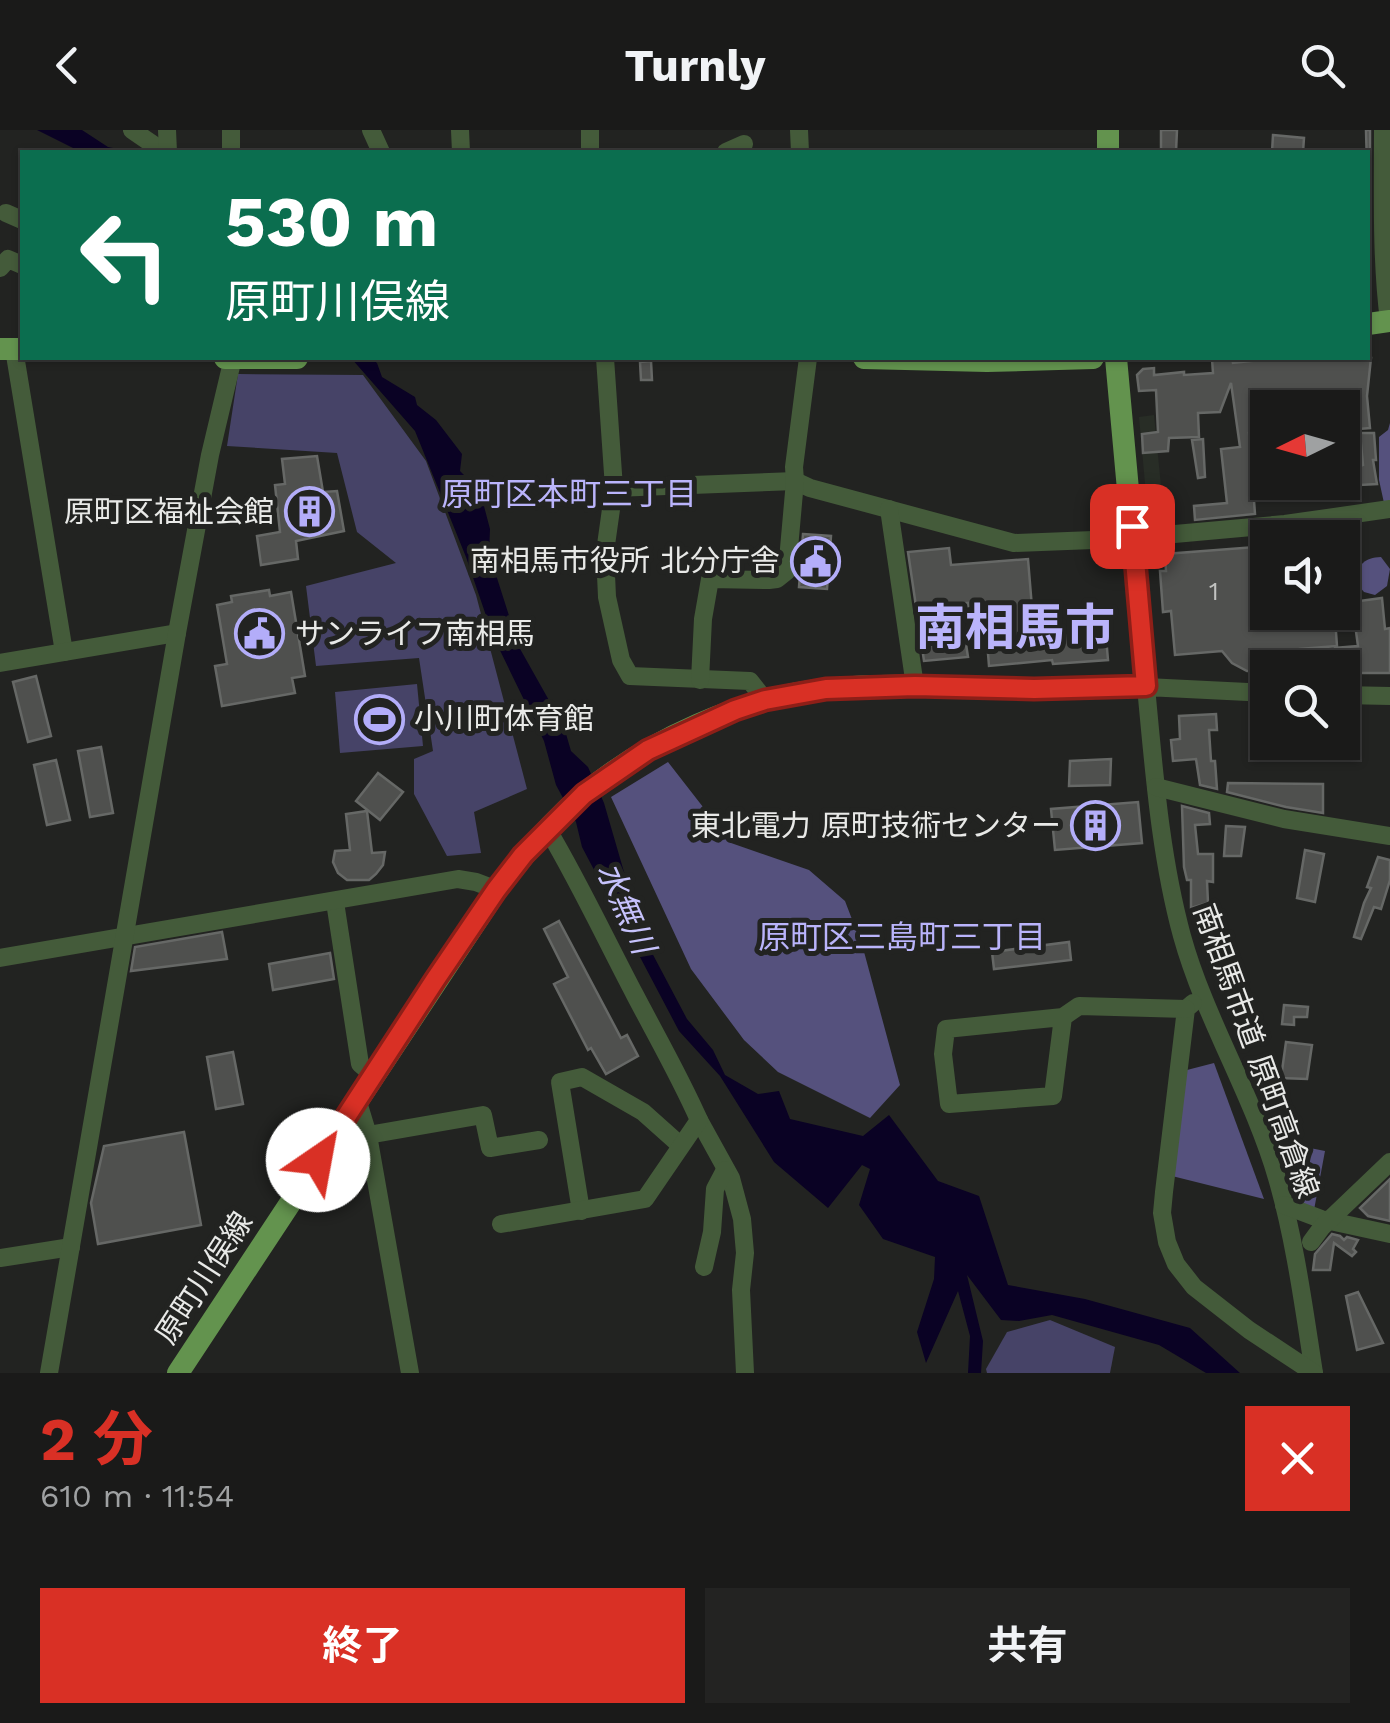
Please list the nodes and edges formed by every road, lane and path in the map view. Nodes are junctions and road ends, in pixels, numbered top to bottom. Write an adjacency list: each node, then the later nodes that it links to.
1 (132, 130): 4 (street)
2 (1384, 130): 8 (street)
3 (744, 144): 5 (street)
4 (163, 150)
5 (730, 150)
6 (20, 264): 7 (street)
7 (0, 268)
8 (1390, 321)
9 (12, 349): 22 (street)
10 (233, 360): 21 (street)
11 (606, 360): 17 (street)
12 (808, 360): 16 (street)
13 (946, 360): 14 (main road)
14 (1023, 360)
15 (1116, 360): 20 (main road)
16 (795, 481): 17 (street); 18 (street); 24 (street)
17 (614, 488): 24 (street)
18 (889, 508): 20 (street); 25 (street)
19 (1390, 510): 20 (street)
20 (1134, 538): 26 (main road)
21 (177, 633): 22 (street); 36 (street)
22 (64, 652): 23 (street)
23 (0, 662)
24 (700, 680): 30 (street)
25 (915, 686): 26 (main road, 原町川俣線); 30 (main road, 原町川俣線)
26 (1146, 686): 27 (street); 31 (street, 南相馬市道 原町高倉線)
27 (1250, 691)
28 (1360, 695): 29 (street)
29 (1390, 696)
30 (765, 700): 32 (main road, 原町川俣線)
31 (1156, 787): 33 (street); 38 (street, 南相馬市道 原町高倉線)
32 (551, 826): 34 (main road, 原町川俣線); 43 (street)
33 (1390, 836)
34 (496, 890): 35 (street); 41 (main road, 原町川俣線)
35 (335, 902): 36 (street); 41 (street)
36 (124, 936): 37 (street); 55 (street)
37 (0, 958)
38 (1203, 993): 39 (street); 49 (street, 南相馬市道 原町高倉線)
39 (1186, 1009): 40 (street); 62 (street)
40 (1063, 1017): 40 (street)
41 (373, 1075): 42 (main road, 原町川俣線)
42 (357, 1099): 44 (street); 58 (main road, 原町川俣線)
43 (699, 1120): 46 (street); 48 (street)
44 (368, 1134): 45 (street); 60 (street)
45 (539, 1140)
46 (680, 1144): 50 (street); 50 (street)
47 (1390, 1162): 51 (street)
48 (726, 1170): 57 (street); 61 (street)
49 (1284, 1205): 51 (street); 62 (street, 南相馬市道 原町高倉線)
50 (581, 1211): 52 (street)
51 (1329, 1221): 53 (street); 54 (street)
52 (501, 1224)
53 (1390, 1234)
54 (1310, 1242)
55 (71, 1247): 56 (street); 59 (street)
56 (0, 1258)
57 (704, 1268)
58 (179, 1372)
59 (48, 1373)
60 (410, 1373)
61 (741, 1373)
62 (1314, 1373)

